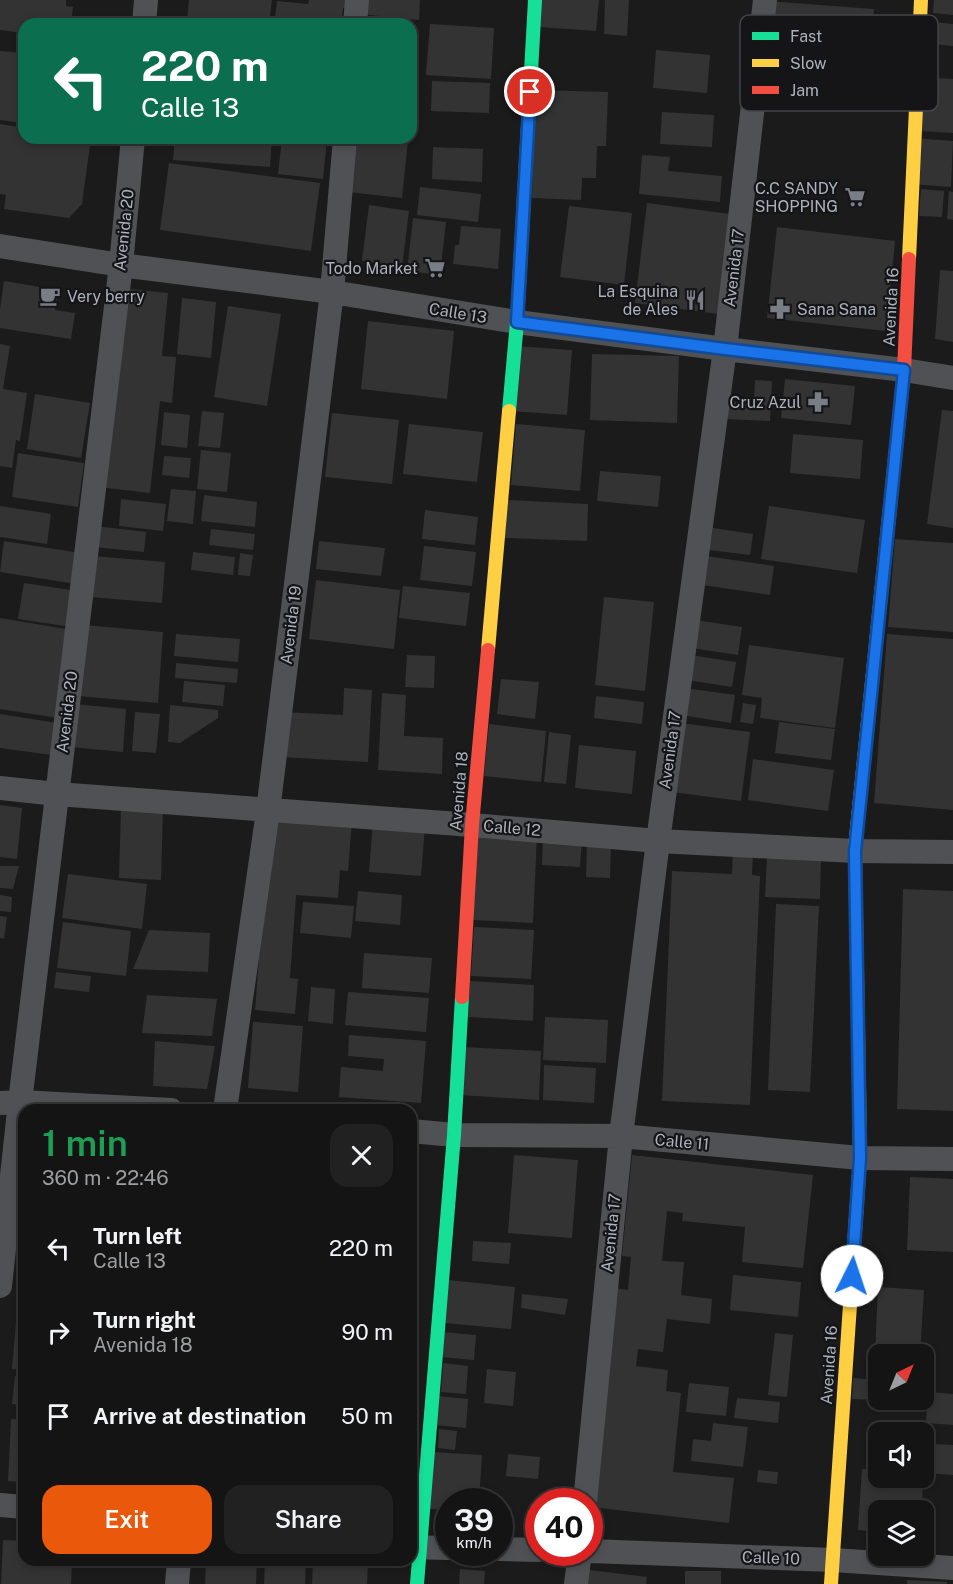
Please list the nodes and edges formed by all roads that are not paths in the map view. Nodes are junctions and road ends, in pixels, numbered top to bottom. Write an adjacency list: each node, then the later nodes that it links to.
1 (146, 0): 8 (street)
2 (357, 0): 9 (street)
3 (535, 0): 17 (street, Avenida 18)
4 (765, 0): 6 (street, Avenida 17)
5 (921, 0): 7 (street, Avenida 16)
6 (763, 15)
7 (920, 15)
8 (144, 18)
9 (356, 18)
10 (752, 111): 18 (street, Avenida 17)
11 (916, 111): 19 (street, Avenida 16)
12 (132, 144): 15 (street, Avenida 20)
13 (344, 144): 16 (street, Avenida 19)
14 (0, 246): 15 (street, Calle 13)
15 (121, 265): 16 (street, Calle 13); 22 (street, Avenida 20)
16 (332, 292): 17 (street, Calle 13); 23 (street, Avenida 19)
17 (517, 322): 18 (street, Calle 13); 24 (street, Avenida 18)
18 (725, 349): 19 (street, Calle 13); 25 (street, Avenida 17)
19 (904, 370): 20 (street, Calle 13); 26 (street, Avenida 16)
20 (953, 378)
21 (0, 788): 22 (street, Calle 12)
22 (57, 794): 23 (street, Calle 12); 28 (street, Avenida 20)
23 (268, 811): 24 (street, Calle 12); 30 (street, Avenida 19)
24 (472, 825): 25 (street, Calle 12); 32 (street, Avenida 18)
25 (658, 841): 26 (street, Calle 12); 33 (street, Avenida 17)
26 (855, 851): 27 (street, Calle 12); 34 (street, Avenida 16)
27 (953, 852)
28 (10, 1103): 29 (street); 36 (street, Avenida 20)
29 (33, 1104)
30 (226, 1104)
31 (417, 1132): 32 (street, Calle 11)
32 (454, 1135): 33 (street, Calle 11); 40 (street, Avenida 18)
33 (621, 1136): 34 (street, Calle 11); 37 (street, Avenida 17)
34 (860, 1158): 35 (street, Calle 11); 44 (street, Avenida 16)
35 (953, 1159)
36 (0, 1286)
37 (586, 1488)
38 (0, 1505): 39 (street)
39 (18, 1506)
40 (417, 1536)
41 (417, 1547): 42 (street)
42 (435, 1548)
43 (603, 1551): 44 (street, Calle 10)
44 (832, 1560): 48 (street, Calle 10); 52 (street, Avenida 16)
45 (178, 1566): 49 (street)
46 (417, 1566): 50 (street, Avenida 18)
47 (578, 1566): 51 (street)
48 (953, 1568)
49 (177, 1584)
50 (417, 1584)
51 (576, 1584)
52 (831, 1584)

